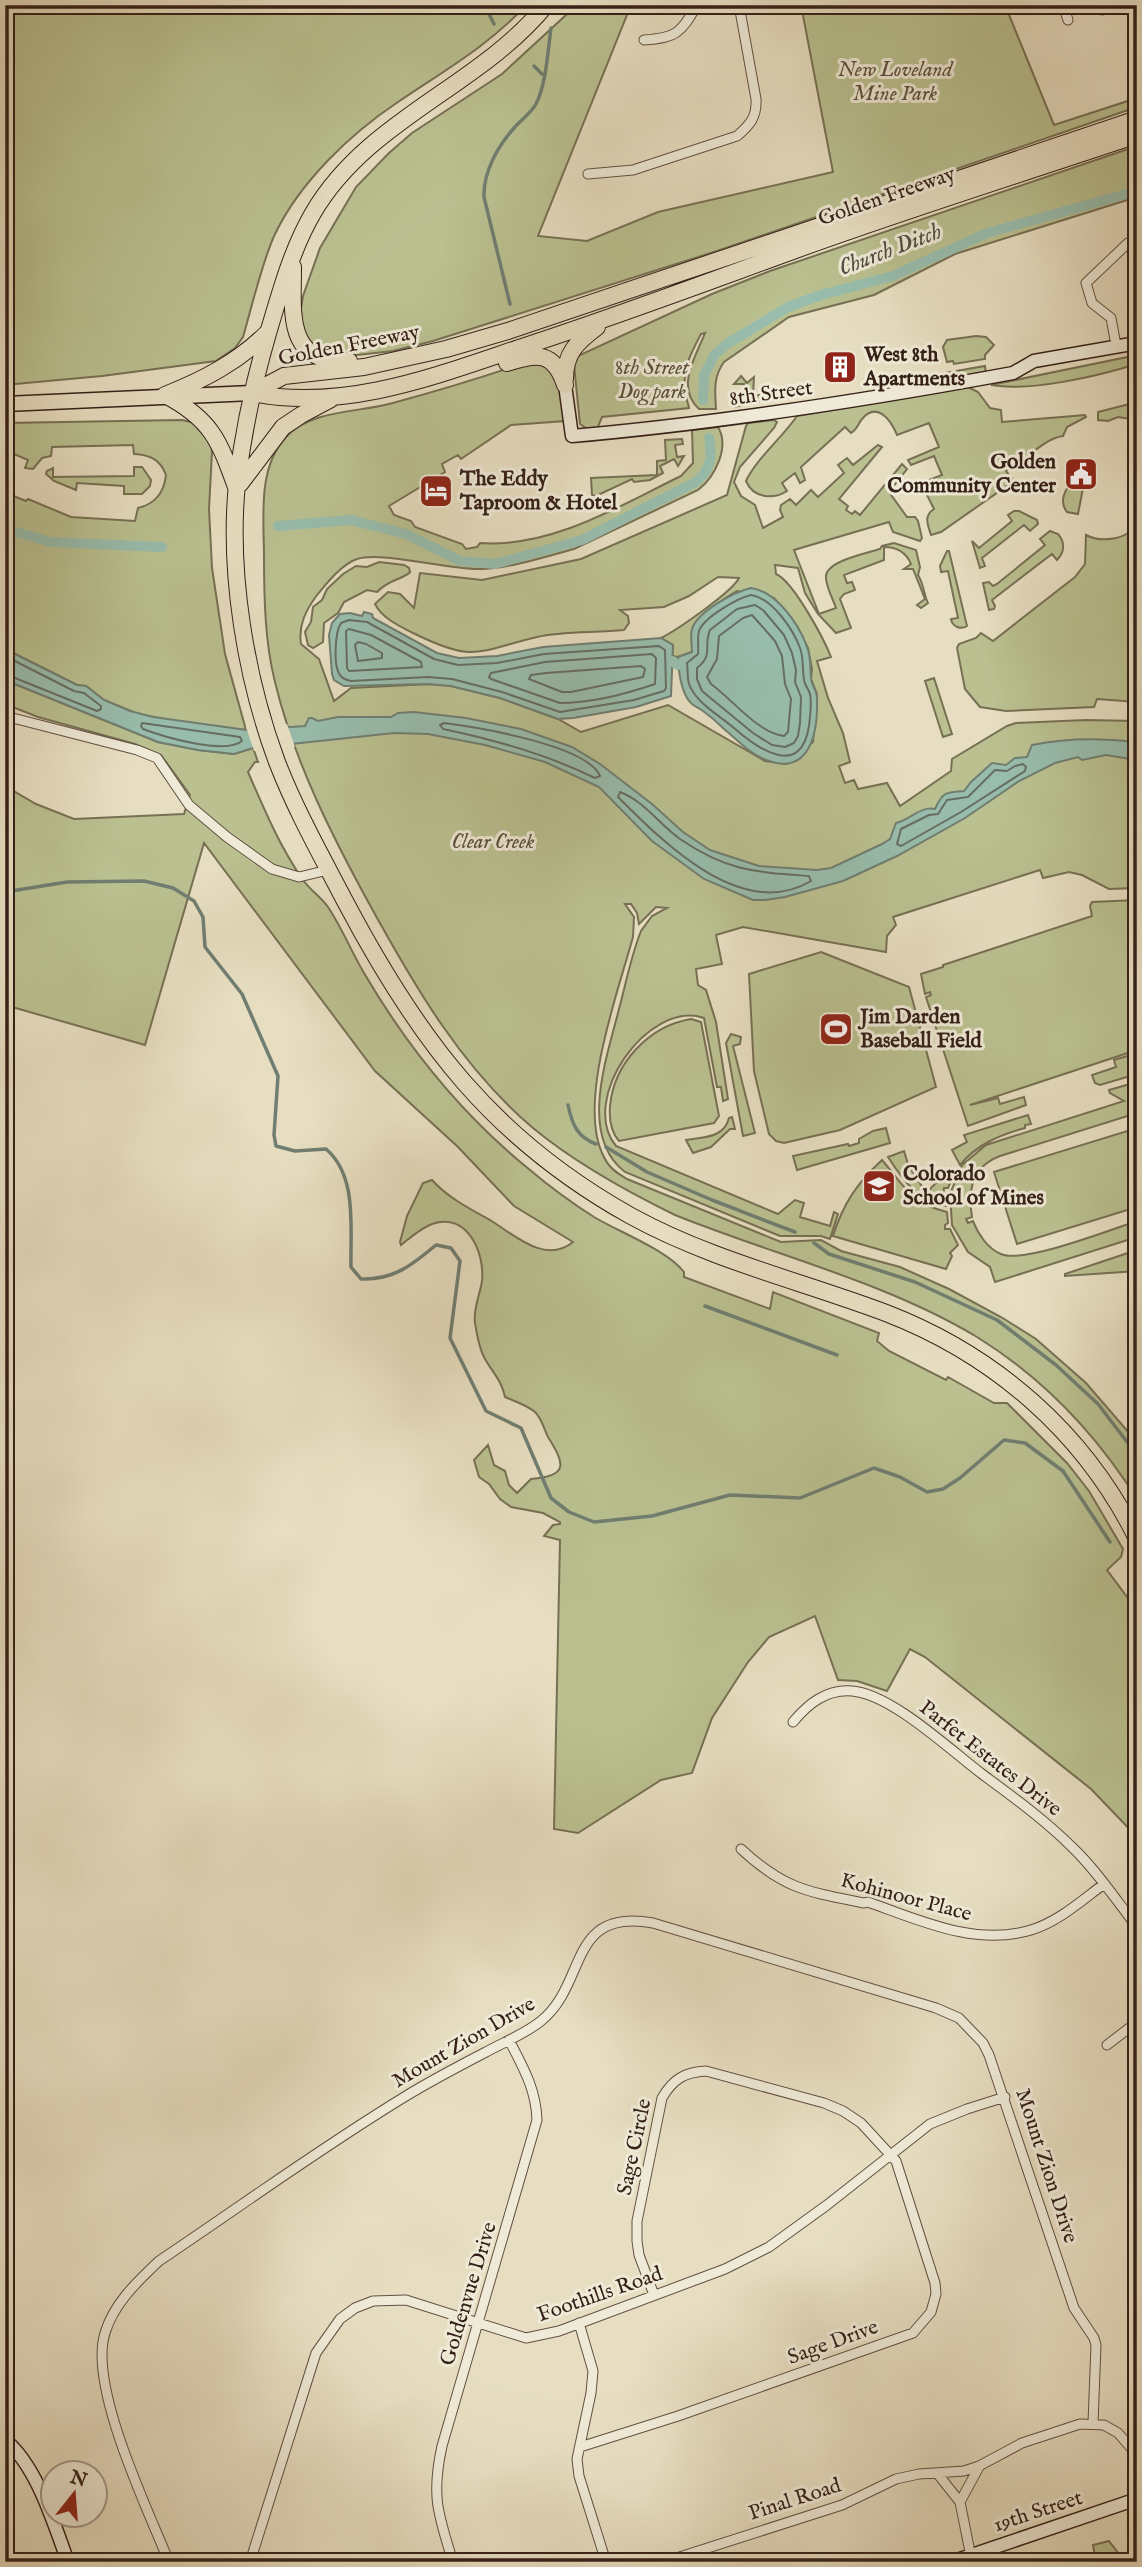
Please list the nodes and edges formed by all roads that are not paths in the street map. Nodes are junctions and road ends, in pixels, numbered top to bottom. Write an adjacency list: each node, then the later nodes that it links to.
1 (546, 5): 13 (highway)
2 (697, 5): 8 (street)
3 (739, 5): 11 (street)
4 (1063, 5): 7 (street)
5 (1115, 5): 6 (street)
6 (1102, 9)
7 (1068, 20)
8 (644, 40)
9 (1137, 119): 18 (highway, Golden Freeway)
10 (1137, 135): 14 (highway, Golden Freeway)
11 (588, 174)
12 (1137, 240): 17 (street)
13 (293, 254): 15 (highway); 18 (highway)
14 (619, 314): 19 (highway, Golden Freeway); 20 (highway)
15 (269, 332): 21 (highway); 22 (highway)
16 (1137, 343): 17 (street, 8th Street)
17 (1116, 345): 20 (street, 8th Street)
18 (408, 357): 21 (highway, Golden Freeway)
19 (437, 376): 20 (highway); 23 (highway, Golden Freeway)
20 (565, 385)
21 (252, 393): 22 (main road); 23 (highway, Golden Freeway); 25 (highway)
22 (165, 395): 24 (main road); 25 (highway)
23 (335, 397): 25 (highway)
24 (5, 404)
25 (236, 489): 27 (highway)
26 (5, 716): 27 (street)
27 (328, 870): 28 (highway)
28 (1137, 1539)
29 (793, 1722): 31 (street, Parfet Estates Drive)
30 (741, 1849): 31 (street, Kohinoor Place)
31 (1104, 1884): 32 (street, Parfet Estates Drive)
32 (1137, 1927)
33 (1137, 2022): 35 (street)
34 (509, 2040): 36 (street, Mount Zion Drive); 39 (street, Goldenvue Drive); 51 (street, Mount Zion Drive)
35 (1107, 2045)
36 (1005, 2097): 37 (street, Foothills Road); 41 (street, Mount Zion Drive)
37 (889, 2155): 38 (street, Foothills Road); 38 (street, Sage Circle); 43 (street, Sage Drive)
38 (654, 2295): 40 (street, Foothills Road)
39 (479, 2322): 40 (street, Foothills Road); 52 (street, Foothills Road); 53 (street, Goldenvue Drive)
40 (579, 2323): 43 (street)
41 (1093, 2423): 44 (street); 45 (street, Pinal Road)
42 (5, 2440): 50 (street)
43 (580, 2448): 54 (street)
44 (1137, 2463)
45 (979, 2466): 46 (street, Pinal Road); 48 (street)
46 (937, 2473): 48 (street); 55 (street, Pinal Road)
47 (1137, 2499): 49 (street, 19th Street)
48 (960, 2502): 49 (street)
49 (971, 2558): 56 (street, 19th Street)
50 (68, 2562)
51 (169, 2562)
52 (250, 2562)
53 (453, 2562)
54 (606, 2562)
55 (664, 2562)
56 (951, 2562)

